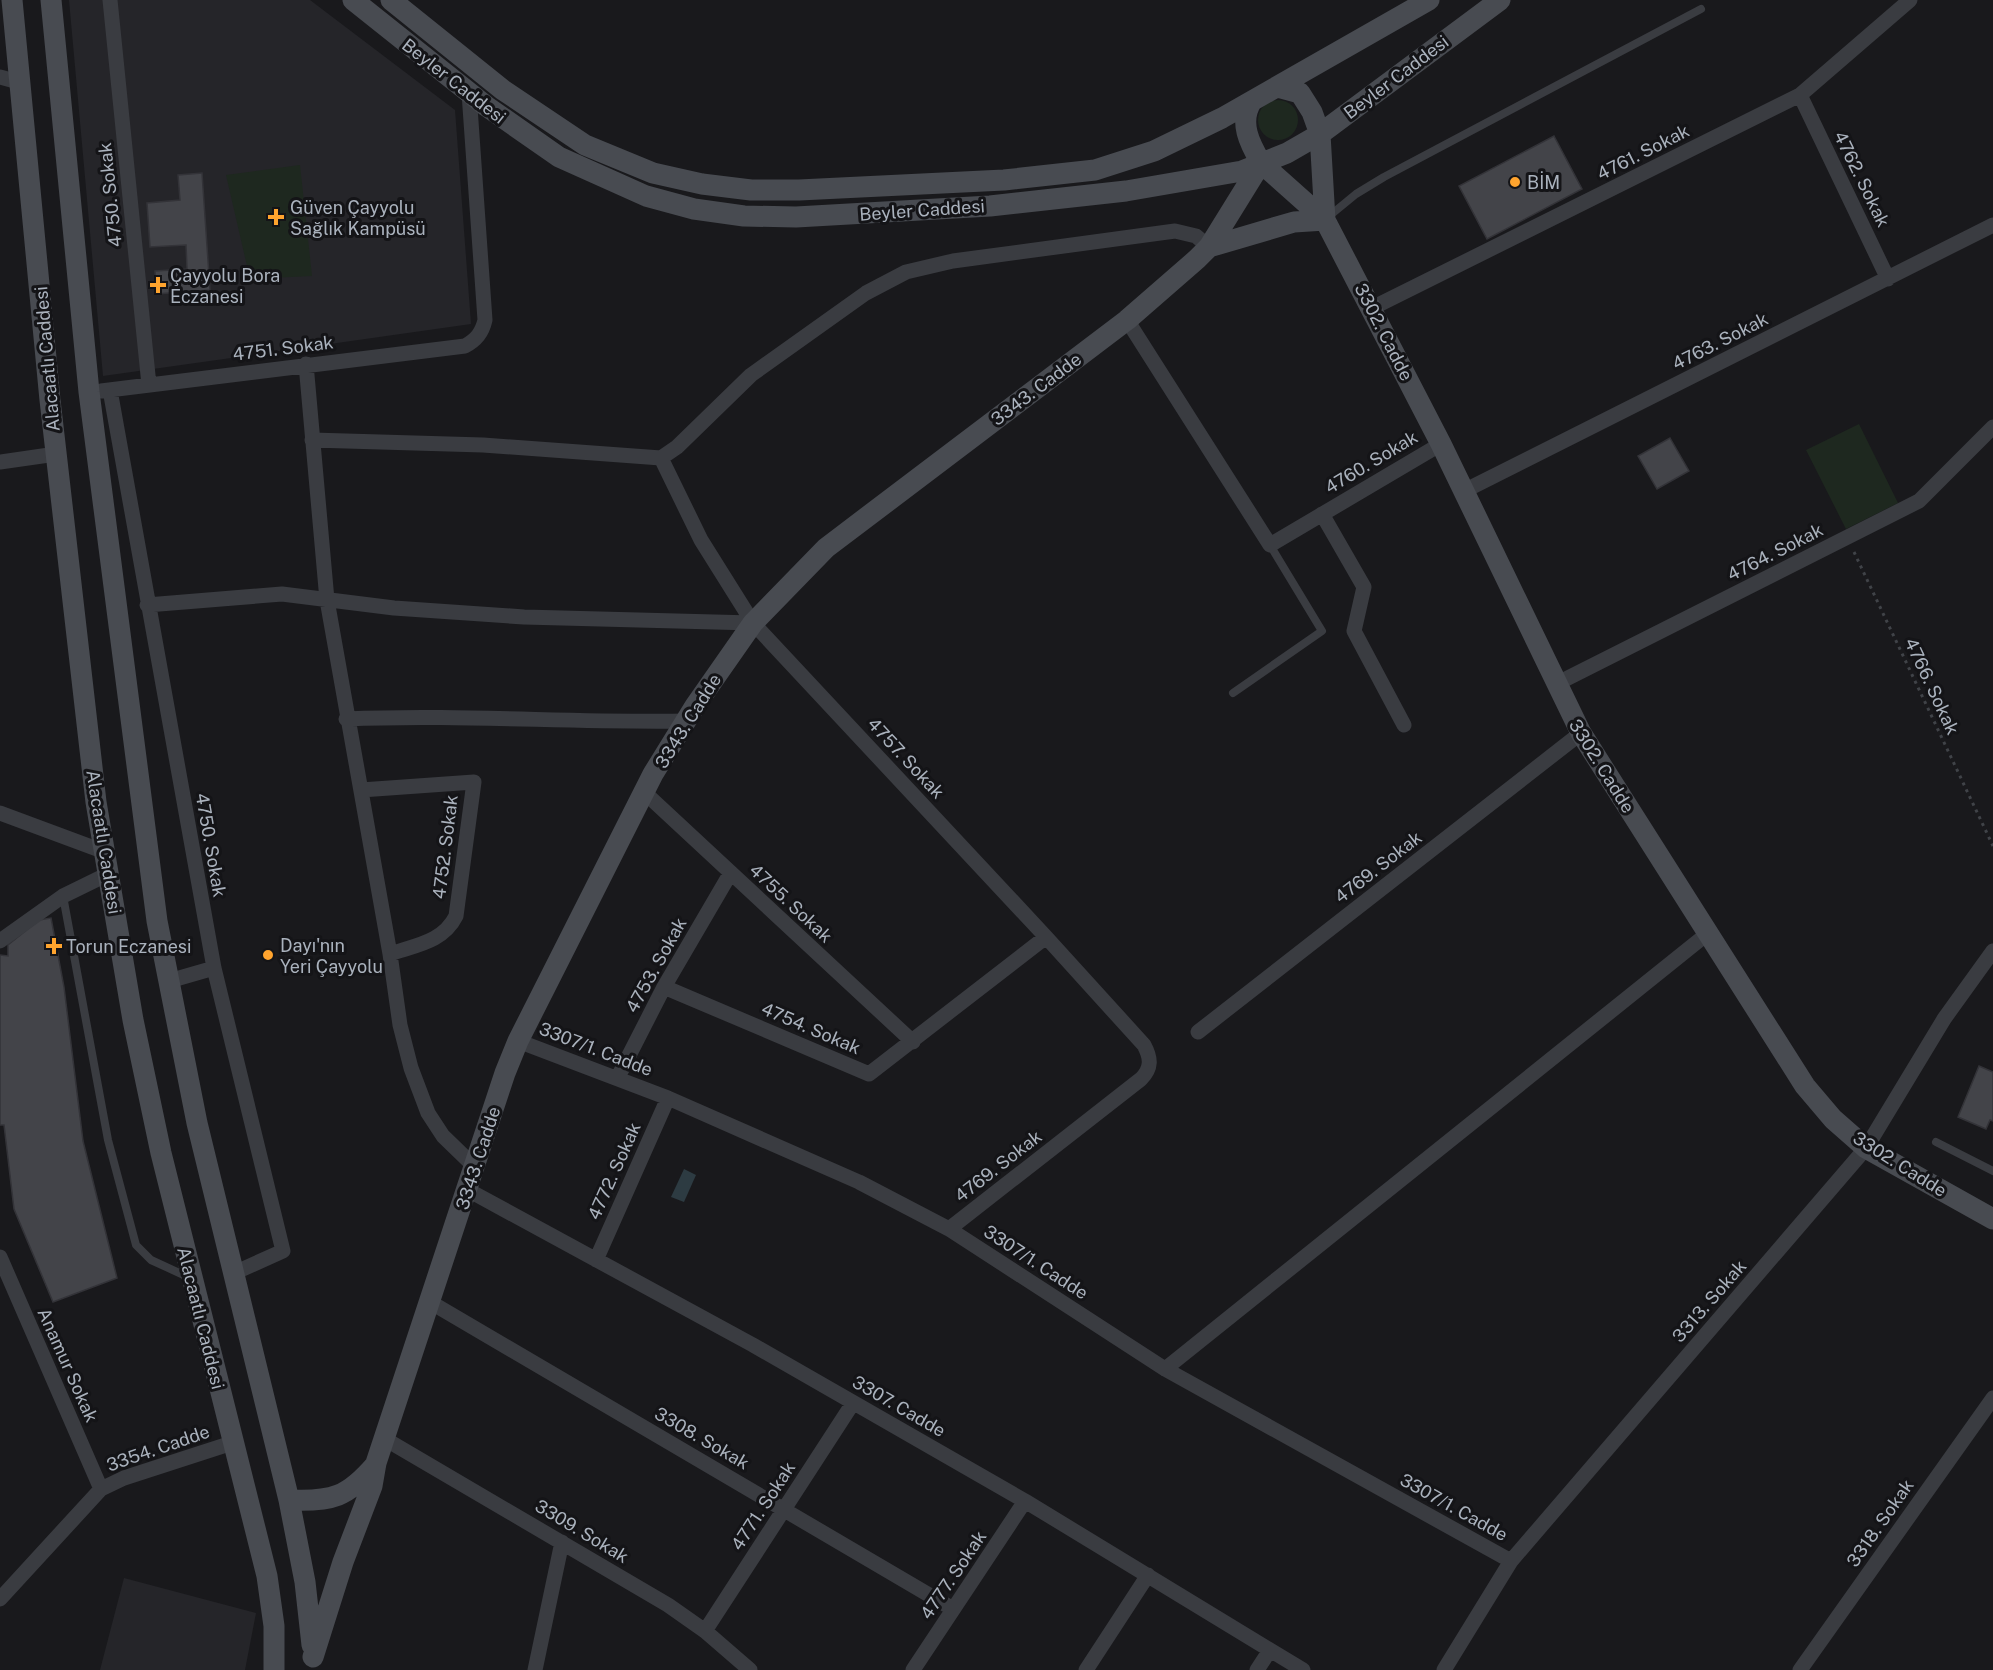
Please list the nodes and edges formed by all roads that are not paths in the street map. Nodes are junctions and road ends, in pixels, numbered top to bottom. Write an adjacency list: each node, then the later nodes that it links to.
1 (12, 0): 11 (main road, Alacaatlı Caddesi)
2 (51, 0): 27 (main road, Alacaatlı Caddesi)
3 (110, 0): 25 (street, 4750. Sokak)
4 (353, 0): 13 (main road, Beyler Caddesi)
5 (391, 0): 15 (main road, Beyler Caddesi)
6 (1429, 0): 12 (main road, Beyler Caddesi)
7 (1500, 0): 16 (main road, Beyler Caddesi)
8 (1910, 0): 14 (street, 4761. Sokak)
9 (1701, 9): 18 (lane)
10 (0, 77): 11 (street)
11 (22, 83): 31 (main road, Alacaatlı Caddesi)
12 (1278, 87): 15 (main road, Beyler Caddesi); 16 (main road)
13 (469, 93): 17 (main road, Beyler Caddesi); 24 (street, 4751. Sokak)
14 (1800, 95): 21 (street, 4762. Sokak); 22 (street, 4761. Sokak)
15 (1252, 101): 17 (main road)
16 (1320, 134): 17 (main road, Beyler Caddesi); 18 (main road, 3302. Cadde)
17 (1261, 163): 18 (main road, 3302. Cadde); 20 (main road, 3343. Cadde)
18 (1325, 220): 20 (main road); 22 (main road, 3302. Cadde)
19 (1993, 225): 21 (street, 4763. Sokak)
20 (1209, 247): 23 (main road, 3343. Cadde); 32 (street)
21 (1888, 279): 34 (street, 4763. Sokak)
22 (1372, 308): 30 (main road, 3302. Cadde)
23 (1127, 320): 36 (street); 39 (main road, 3343. Cadde)
24 (306, 364): 25 (street, 4751. Sokak); 29 (street)
25 (149, 385): 26 (street, 4751. Sokak)
26 (110, 390): 27 (street, 4751. Sokak); 38 (street, 4750. Sokak)
27 (89, 392): 59 (main road, Alacaatlı Caddesi)
28 (1993, 427): 40 (street, 4764. Sokak)
29 (312, 440): 32 (street); 37 (street)
30 (1441, 444): 34 (main road, 3302. Cadde); 35 (street, 4760. Sokak)
31 (56, 454): 33 (street); 49 (main road, Alacaatlı Caddesi)
32 (661, 458): 39 (street, 4757. Sokak)
33 (0, 462)
34 (1464, 491): 40 (main road, 3302. Cadde)
35 (1322, 514): 36 (street, 4760. Sokak); 44 (street)
36 (1270, 545): 41 (lane)
37 (327, 600): 38 (street); 39 (street); 42 (street)
38 (147, 605): 58 (street, 4750. Sokak)
39 (753, 623): 43 (main road, 3343. Cadde); 54 (street, 4757. Sokak)
40 (1556, 684): 45 (main road, 3302. Cadde)
41 (1233, 693)
42 (346, 718): 43 (street); 46 (street)
43 (686, 721): 47 (main road, 3343. Cadde)
44 (1404, 724)
45 (1581, 734): 53 (main road, 3302. Cadde); 61 (street, 4769. Sokak)
46 (361, 790): 57 (street); 57 (street, 4752. Sokak)
47 (644, 792): 51 (street, 4755. Sokak); 62 (main road, 3343. Cadde)
48 (0, 813): 49 (street)
49 (105, 852): 50 (main road, Alacaatlı Caddesi)
50 (108, 874): 52 (street); 77 (main road, Alacaatlı Caddesi)
51 (730, 874): 60 (street, 4753. Sokak); 63 (street, 4755. Sokak)
52 (63, 896): 55 (street); 77 (lane)
53 (1707, 933): 68 (main road, 3302. Cadde); 79 (street)
54 (1046, 937): 63 (street, 4754. Sokak); 64 (street, 4757. Sokak)
55 (0, 941)
56 (1993, 951): 68 (street, 3313. Sokak)
57 (390, 954): 69 (street)
58 (214, 968): 59 (street); 76 (street, 4750. Sokak)
59 (169, 981): 76 (main road, Alacaatlı Caddesi)
60 (664, 987): 63 (street, 4754. Sokak); 65 (street, 4753. Sokak)
61 (1198, 1032)
62 (518, 1041): 65 (street, 3307/1. Cadde); 69 (main road, 3343. Cadde)
63 (913, 1042)
64 (1150, 1063): 73 (street, 4769. Sokak)
65 (618, 1077): 66 (street, 3307/1. Cadde)
66 (668, 1098): 73 (street, 3307/1. Cadde); 75 (street, 4772. Sokak)
67 (1936, 1142): 70 (lane)
68 (1866, 1148): 72 (main road, 3302. Cadde); 90 (street, 3313. Sokak)
69 (476, 1167): 71 (main road, 3343. Cadde)
70 (1993, 1171)
71 (468, 1190): 75 (street, 3307. Cadde); 78 (main road, 3343. Cadde)
72 (1993, 1219)
73 (949, 1229): 79 (street, 3307/1. Cadde)
74 (0, 1257): 85 (street, Anamur Sokak)
75 (596, 1260): 81 (street, 3307. Cadde)
76 (234, 1273): 86 (main road, Alacaatlı Caddesi)
77 (192, 1278): 83 (main road, Alacaatlı Caddesi)
78 (430, 1302): 82 (main road, 3343. Cadde); 88 (street, 3308. Sokak)
79 (1165, 1369): 90 (street, 3307/1. Cadde)
80 (1993, 1398): 105 (street, 3318. Sokak)
81 (853, 1402): 87 (street, 3307. Cadde); 88 (street, 4771. Sokak)
82 (385, 1439): 84 (main road, 3343. Cadde); 89 (street, 3309. Sokak)
83 (232, 1443): 85 (street, 3354. Cadde); 97 (main road, Alacaatlı Caddesi)
84 (376, 1463): 86 (main road, 3343. Cadde); 96 (main road, 3343. Cadde)
85 (101, 1489): 92 (street, 3354. Cadde)
86 (289, 1500): 96 (main road, Alacaatlı Caddesi)
87 (1025, 1501): 91 (street, 3307. Cadde); 93 (street, 4777. Sokak)
88 (785, 1508): 93 (street, 3308. Sokak); 94 (street, 4771. Sokak)
89 (562, 1542): 94 (street, 3309. Sokak); 98 (street)
90 (1511, 1560): 104 (street, 3313. Sokak)
91 (1148, 1575): 95 (street, 3307. Cadde); 101 (street)
92 (0, 1599)
93 (953, 1610): 100 (street, 4777. Sokak)
94 (705, 1631): 99 (street, 3309. Sokak)
95 (1270, 1650): 102 (street); 103 (street, 3307. Cadde)
96 (313, 1663)
97 (274, 1670)
98 (535, 1670)
99 (750, 1670)
100 (913, 1670)
101 (1086, 1670)
102 (1257, 1670)
103 (1303, 1670)
104 (1444, 1670)
105 (1800, 1670)

